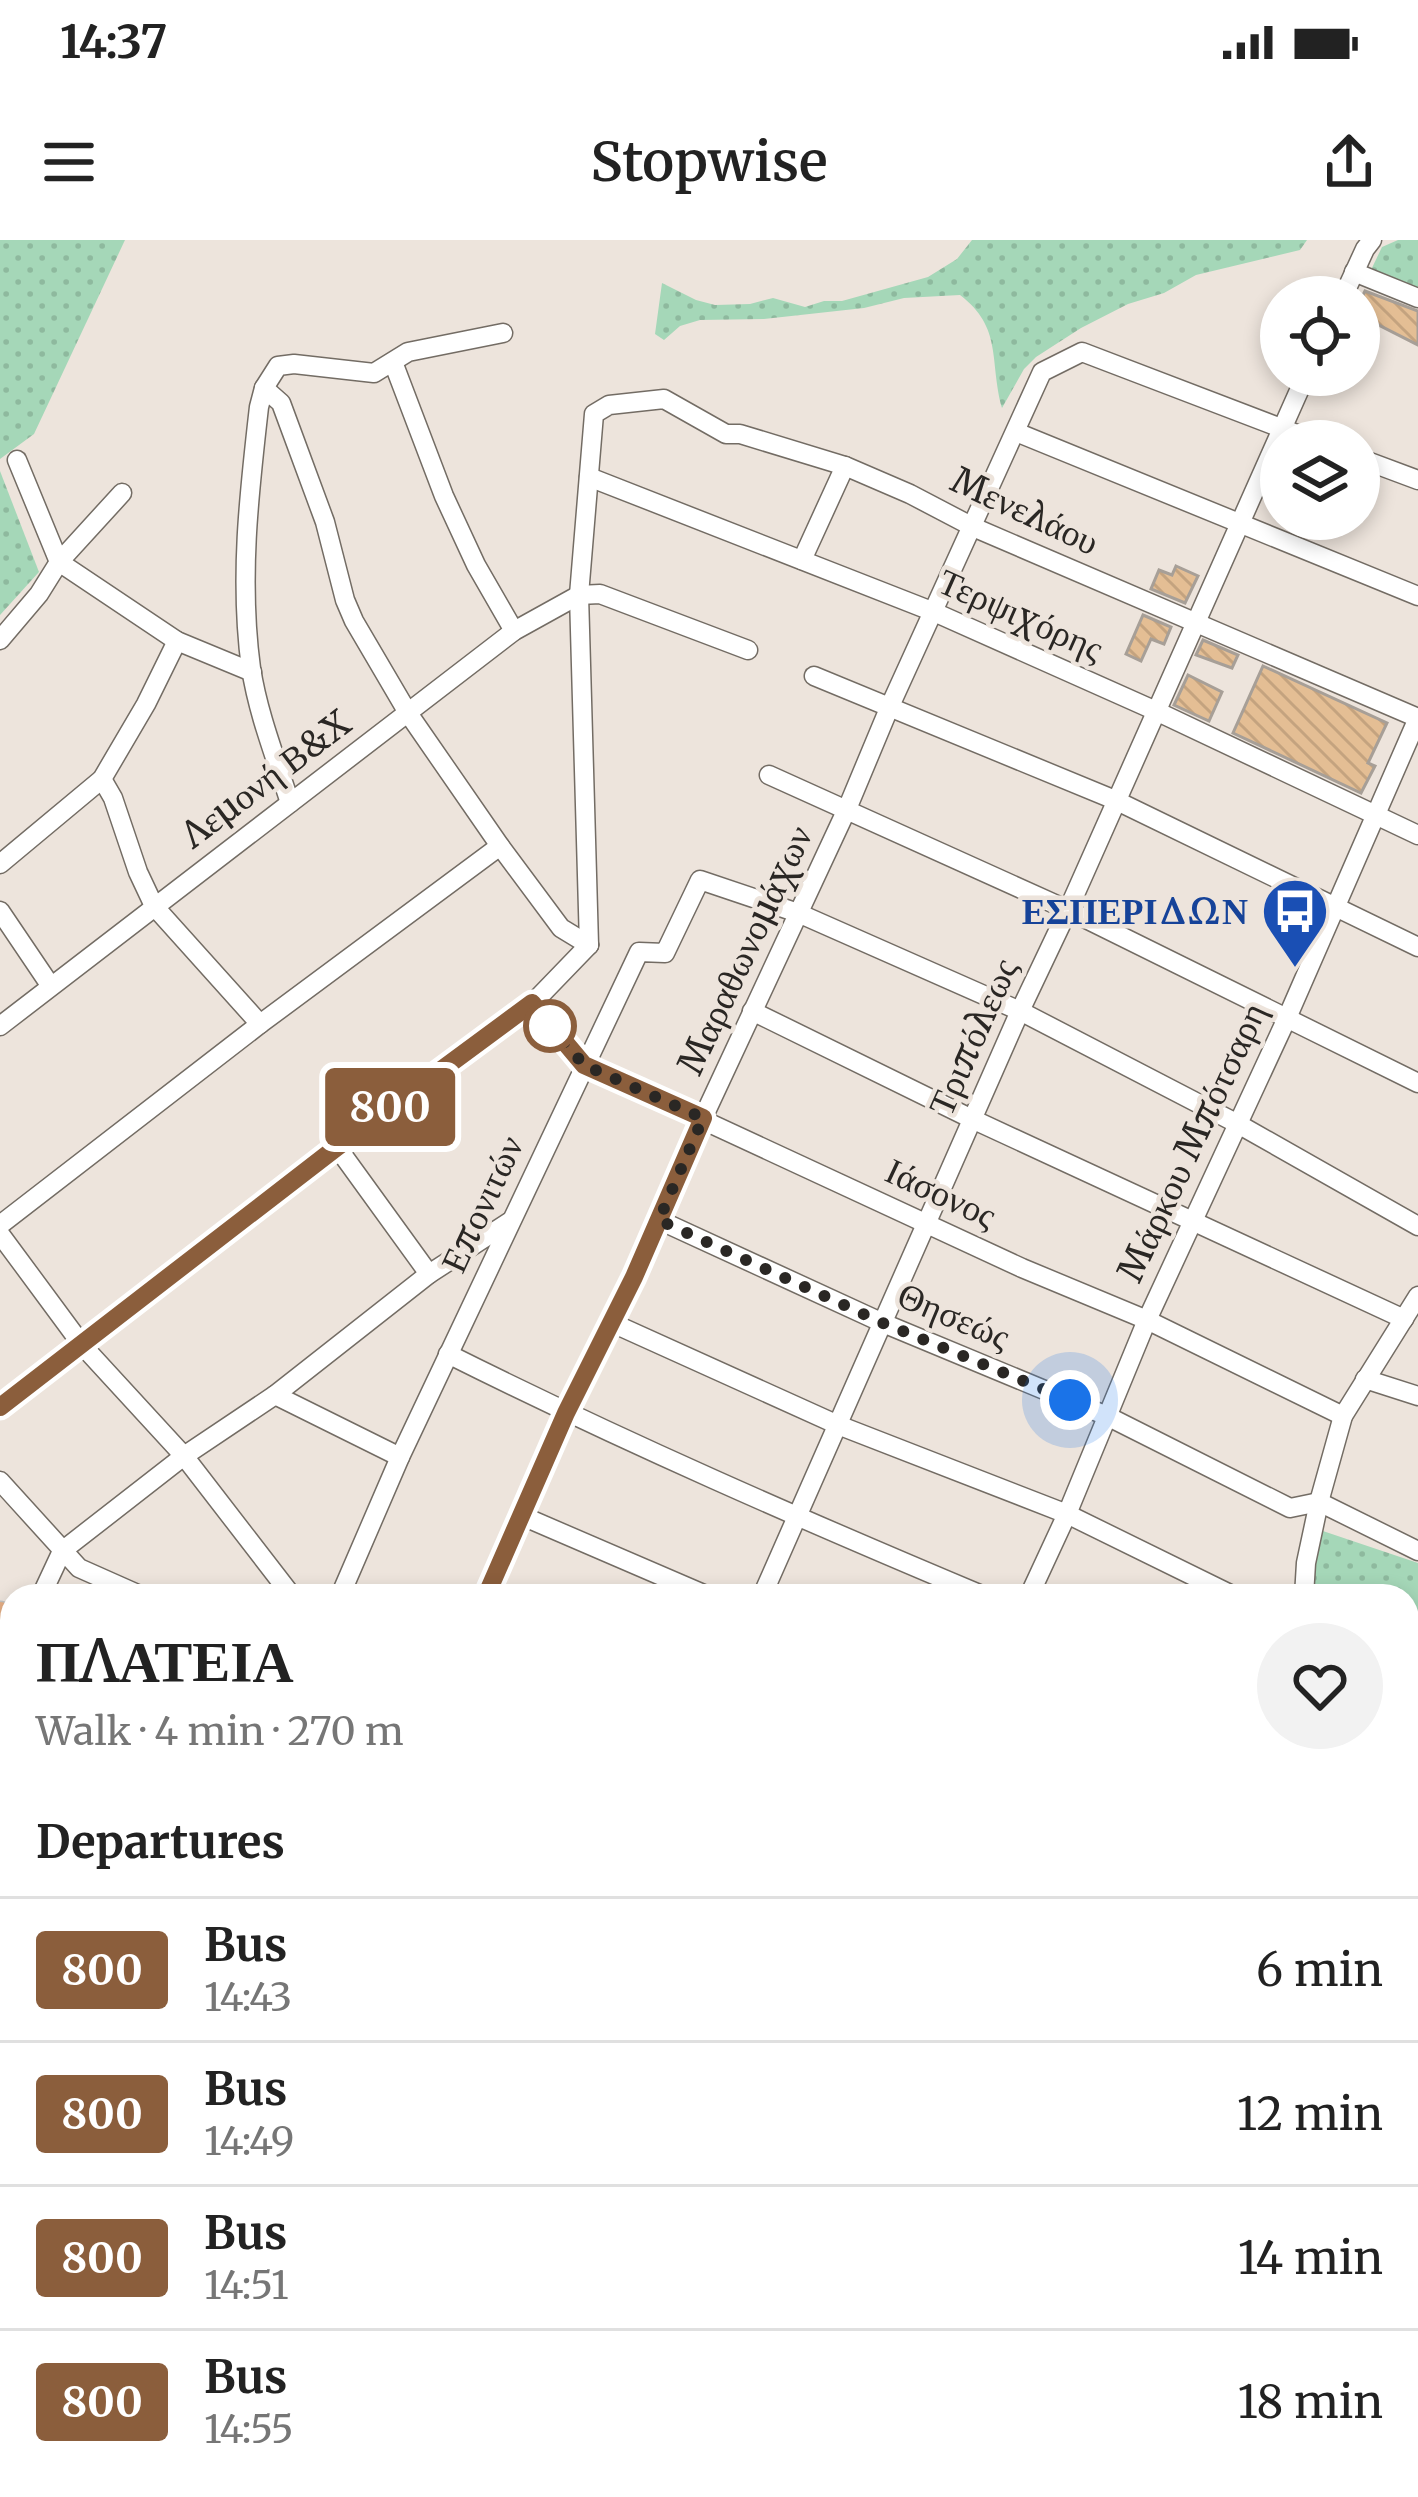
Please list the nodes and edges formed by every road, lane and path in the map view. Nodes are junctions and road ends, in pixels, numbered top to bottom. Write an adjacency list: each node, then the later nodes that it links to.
1 (1372, 240): 2 (street)
2 (1354, 272): 3 (street); 4 (street)
3 (1352, 276)
4 (1418, 298)
5 (503, 333): 6 (street)
6 (393, 362): 7 (street); 25 (street)
7 (264, 388): 29 (street); 33 (street)
8 (1260, 420): 9 (street, Μαραθωνομάχων)
9 (1016, 432): 17 (street); 18 (street, Μαραθωνομάχων)
10 (17, 460): 20 (street)
11 (844, 466): 14 (street, Μενελάου); 18 (street, Μενελάου); 19 (street)
12 (1380, 466): 15 (street)
13 (1260, 476): 17 (street, Τριπόλεως)
14 (589, 477): 19 (street, Τερψιχόρης); 21 (street)
15 (1418, 480)
16 (122, 493): 20 (street)
17 (1239, 524): 22 (street); 24 (street, Τριπόλεως)
18 (973, 527): 23 (street, Μαραθωνομάχων); 24 (street, Μενελάου)
19 (802, 560): 23 (street, Τερψιχόρης)
20 (59, 562): 26 (street); 27 (street)
21 (579, 595): 25 (street, Λεμονή Β&Χ); 28 (street); 49 (street)
22 (1418, 596)
23 (934, 612): 31 (street, Μαραθωνομάχων); 32 (street, Τερψιχόρης)
24 (1194, 622): 32 (street, Τριπόλεως); 34 (street, Μενελάου)
25 (514, 631): 33 (street, Λεμονή Β&Χ)
26 (0, 640)
27 (177, 641): 29 (street); 36 (street)
28 (748, 650)
29 (252, 672): 38 (street)
30 (814, 676): 31 (street)
31 (890, 706): 37 (street); 39 (street, Μαραθωνομάχων)
32 (1156, 711): 37 (street, Τριπόλεως); 40 (street, Τερψιχόρης)
33 (408, 713): 38 (street, Λεμονή Β&Χ); 42 (street)
34 (1418, 718): 40 (street, Μάρκου Μπότσαρη)
35 (769, 775): 39 (street)
36 (102, 779): 43 (street); 44 (street)
37 (1115, 800): 45 (street); 46 (street, Τριπόλεως)
38 (290, 802): 44 (street, Λεμονή Β&Χ)
39 (847, 809): 46 (street); 48 (street, Μαραθωνομάχων)
40 (1375, 816): 41 (street, Τερψιχόρης); 45 (street, Μάρκου Μπότσαρη)
41 (1418, 836)
42 (500, 846): 49 (street); 56 (street)
43 (0, 864)
44 (154, 906): 51 (street, Λεμονή Β&Χ); 56 (street)
45 (1334, 907): 50 (street); 55 (street, Μάρκου Μπότσαρη)
46 (1068, 910): 54 (street, Τριπόλεως); 55 (street)
47 (0, 911): 51 (street)
48 (799, 913): 53 (street, Μαραθωνομάχων); 54 (street); 58 (street, Επονιτών)
49 (590, 945): 52 (street)
50 (1418, 947)
51 (50, 985): 57 (street, Λεμονή Β&Χ)
52 (532, 1003): 58 (street, Ιάσονος); 63 (street)
53 (752, 1011): 60 (street, Μαραθωνομάχων); 61 (street)
54 (1020, 1011): 61 (street, Τριπόλεως); 62 (street)
55 (1287, 1018): 59 (street); 62 (street, Μάρκου Μπότσαρη)
56 (260, 1024): 69 (street)
57 (0, 1025)
58 (584, 1065): 60 (street, Ιάσονος); 65 (street, Επονιτών)
59 (1418, 1083)
60 (703, 1118): 64 (street, Μαραθωνομάχων); 66 (street, Ιάσονος)
61 (972, 1119): 66 (street, Τριπόλεως); 67 (street)
62 (1238, 1124): 67 (street, Μάρκου Μπότσαρη); 68 (street)
63 (337, 1147): 70 (street); 76 (street)
64 (659, 1220): 74 (street, Μαραθωνομάχων); 75 (street, Θησεώς)
65 (509, 1222): 70 (street); 77 (street, Επονιτών)
66 (927, 1222): 73 (street, Ιάσονος); 75 (street, Τριπόλεως)
67 (1192, 1222): 72 (street); 73 (street, Μάρκου Μπότσαρη)
68 (1418, 1226)
69 (0, 1230): 76 (street)
70 (429, 1274): 79 (street)
71 (1418, 1296): 72 (street)
72 (1404, 1319): 78 (street)
73 (1147, 1320): 83 (street, Μάρκου Μπότσαρη); 84 (street, Ιάσονος)
74 (610, 1322): 82 (street, Μαραθωνομάχων); 85 (street)
75 (883, 1323): 83 (street, Θησεώς); 85 (street, Τριπόλεως)
76 (82, 1345): 81 (street); 86 (street)
77 (448, 1354): 82 (street); 87 (street, Επονιτών)
78 (1365, 1379): 80 (street); 84 (street)
79 (275, 1395): 86 (street); 87 (street)
80 (1418, 1396)
81 (0, 1407)
82 (566, 1413): 90 (street, Μαραθωνομάχων); 92 (street)
83 (1107, 1416): 89 (street, Θησεώς); 91 (street, Μάρκου Μπότσαρη)
84 (1343, 1416): 89 (street)
85 (838, 1425): 91 (street); 92 (street, Τριπόλεως)
86 (184, 1456): 93 (street); 97 (street)
87 (400, 1457): 98 (street, Επονιτών)
88 (0, 1481): 93 (street)
89 (1318, 1502): 94 (street, Θησεώς); 105 (street)
90 (520, 1514): 99 (street, Μαραθωνομάχων); 100 (street)
91 (1067, 1514): 103 (street, Μάρκου Μπότσαρη); 104 (street)
92 (796, 1517): 101 (street, Τριπόλεως); 102 (street)
93 (62, 1551): 95 (street); 96 (street)
94 (1418, 1551)
95 (47, 1584)
96 (115, 1584)
97 (283, 1584)
98 (345, 1584)
99 (491, 1584)
100 (680, 1584)
101 (767, 1584)
102 (955, 1584)
103 (1035, 1584)
104 (1210, 1584)
105 (1305, 1584)

